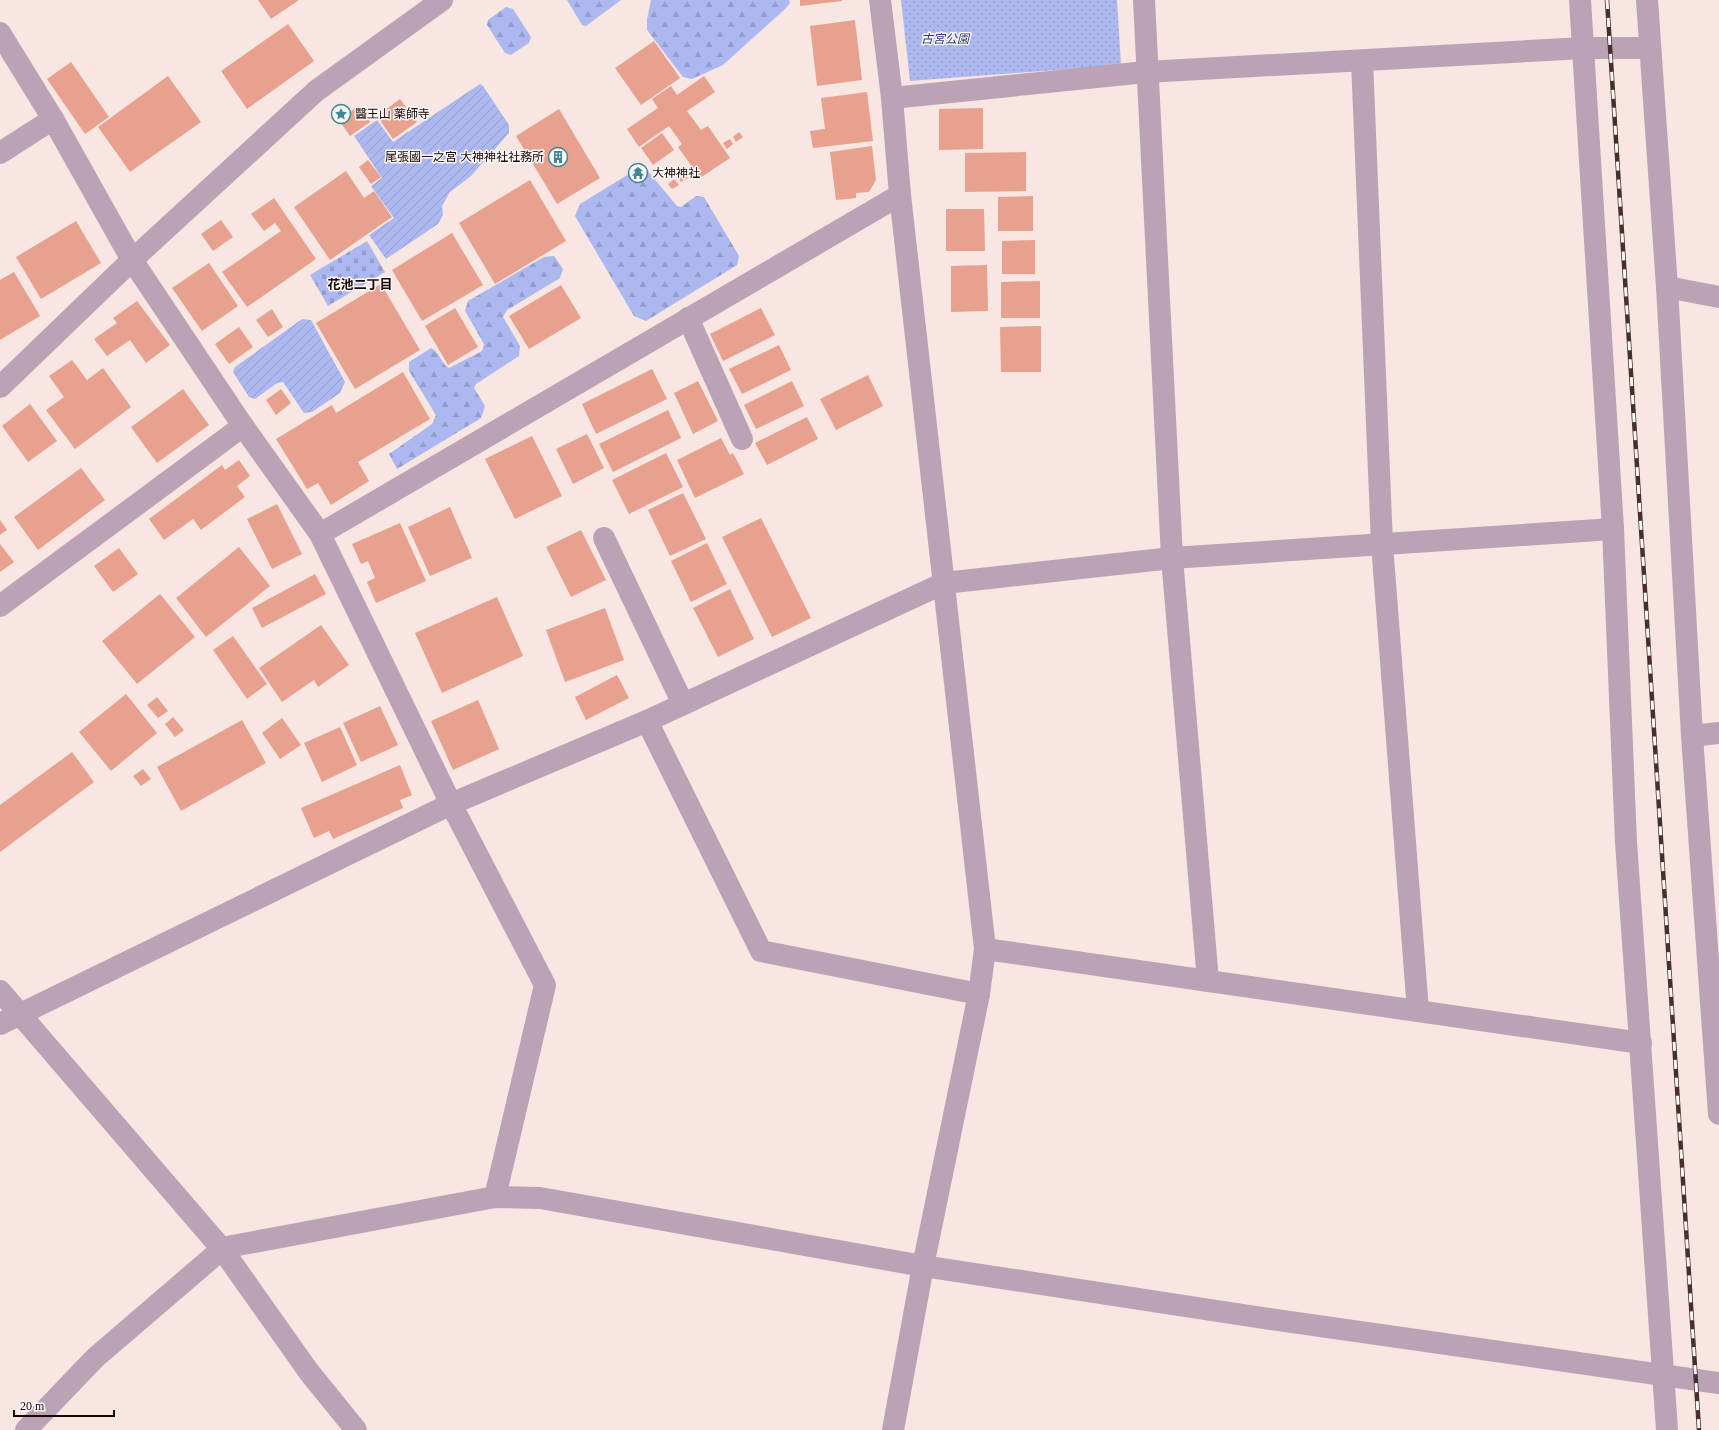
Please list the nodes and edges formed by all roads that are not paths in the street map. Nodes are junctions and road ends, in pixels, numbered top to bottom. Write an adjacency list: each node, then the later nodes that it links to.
1 (442, 0): 15 (street)
2 (880, 0): 11 (street)
3 (1144, 0): 10 (street)
4 (1580, 0): 7 (street)
5 (1647, 0): 8 (street)
6 (0, 33): 12 (street)
7 (1584, 48): 8 (street); 9 (street); 22 (street)
8 (1650, 48): 16 (street)
9 (1362, 61): 10 (street); 25 (street)
10 (1146, 72): 11 (street); 26 (street)
11 (892, 98): 14 (street)
12 (53, 119): 13 (street); 15 (street)
13 (0, 153)
14 (900, 195): 18 (street); 27 (street)
15 (132, 260): 19 (street); 20 (street)
16 (1667, 287): 17 (street); 32 (street)
17 (1719, 296)
18 (688, 318): 21 (street); 23 (street)
19 (0, 387)
20 (243, 426): 23 (street); 28 (street)
21 (742, 439)
22 (1613, 529): 25 (street); 41 (street)
23 (320, 534): 33 (street)
24 (604, 538): 29 (street)
25 (1382, 544): 26 (street); 38 (street)
26 (1172, 558): 27 (street); 35 (street)
27 (944, 584): 29 (street); 34 (street)
28 (0, 606)
29 (684, 704): 30 (street)
30 (647, 721): 33 (street); 37 (street)
31 (1719, 734): 32 (street)
32 (1692, 736): 42 (street)
33 (451, 804): 39 (street); 43 (street)
34 (985, 949): 35 (street); 37 (street)
35 (1208, 981): 38 (street)
36 (0, 991): 39 (street)
37 (979, 994): 45 (street)
38 (1418, 1011): 41 (street)
39 (20, 1014): 40 (street); 44 (street)
40 (0, 1024)
41 (1641, 1043): 46 (street)
42 (1719, 1105)
43 (495, 1197): 44 (street); 45 (street)
44 (222, 1249): 48 (street); 49 (street)
45 (923, 1266): 46 (street); 50 (street)
46 (1664, 1375): 47 (street); 51 (street)
47 (1719, 1383)
48 (26, 1430)
49 (356, 1430)
50 (894, 1430)
51 (1667, 1430)

